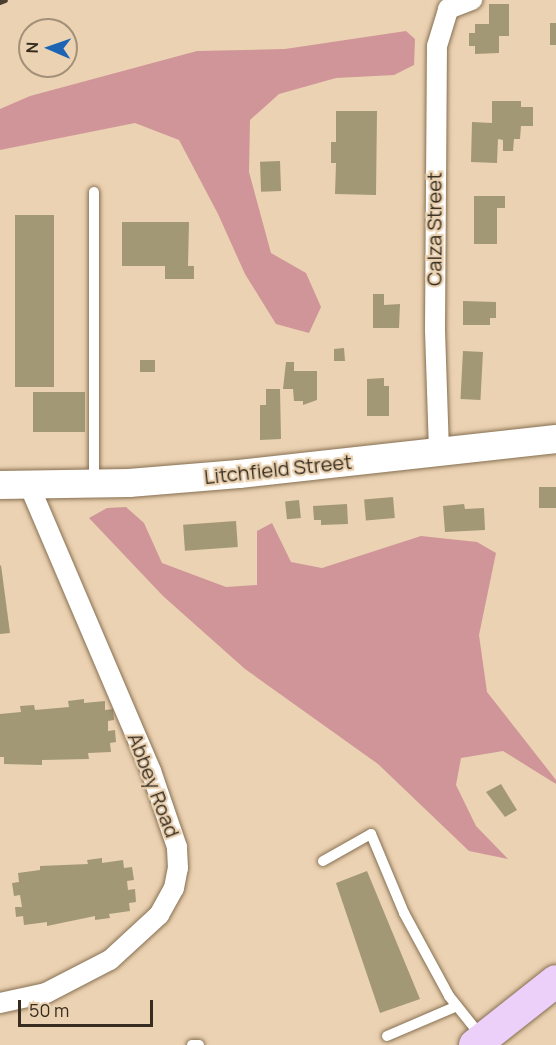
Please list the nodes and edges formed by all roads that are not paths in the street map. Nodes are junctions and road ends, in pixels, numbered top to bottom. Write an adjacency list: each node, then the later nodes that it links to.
1 (472, 0): 4 (street, Calza Street)
2 (94, 192): 5 (lane)
3 (556, 439): 4 (main road, Litchfield Street)
4 (439, 451): 5 (main road, Litchfield Street)
5 (94, 484): 7 (main road, Litchfield Street)
6 (0, 485): 7 (main road, Litchfield Street)
7 (29, 485): 10 (street, Abbey Road)
8 (323, 861): 11 (lane)
9 (556, 981): 13 (main road)
10 (0, 1003)
11 (457, 1006): 12 (lane); 13 (lane)
12 (387, 1036)
13 (479, 1042)
14 (192, 1045): 15 (lane)
15 (199, 1045)

